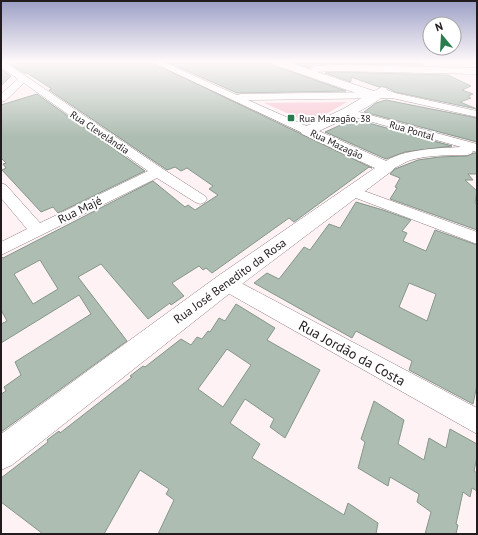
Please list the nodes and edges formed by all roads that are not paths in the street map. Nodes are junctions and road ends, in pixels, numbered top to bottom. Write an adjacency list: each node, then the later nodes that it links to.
1 (13, 87): 8 (street)
2 (35, 87): 14 (street, Rua Clevelândia)
3 (212, 87): 7 (street, Rua Mazagão)
4 (350, 87): 6 (street)
5 (365, 87): 6 (street)
6 (384, 94): 7 (street); 9 (street); 10 (street)
7 (235, 97): 11 (street, Rua Mazagão)
8 (1, 99)
9 (348, 112): 11 (street); 12 (street, Rua Pontal)
10 (477, 114)
11 (307, 131): 13 (street, Rua Mazagão)
12 (477, 149): 13 (street, Rua José Benedito da Rosa)
13 (387, 167): 16 (street, Rua José Benedito da Rosa)
14 (158, 172): 17 (street, Rua Clevelândia); 18 (street, Rua Majé)
15 (1, 188): 18 (street)
16 (353, 192): 19 (street); 21 (street, Rua José Benedito da Rosa)
17 (200, 199)
18 (37, 231): 20 (street, Rua Majé)
19 (477, 238)
20 (1, 248)
21 (226, 283): 22 (street, Rua Jordão da Costa); 23 (street, Rua José Benedito da Rosa)
22 (477, 422)
23 (1, 454)

